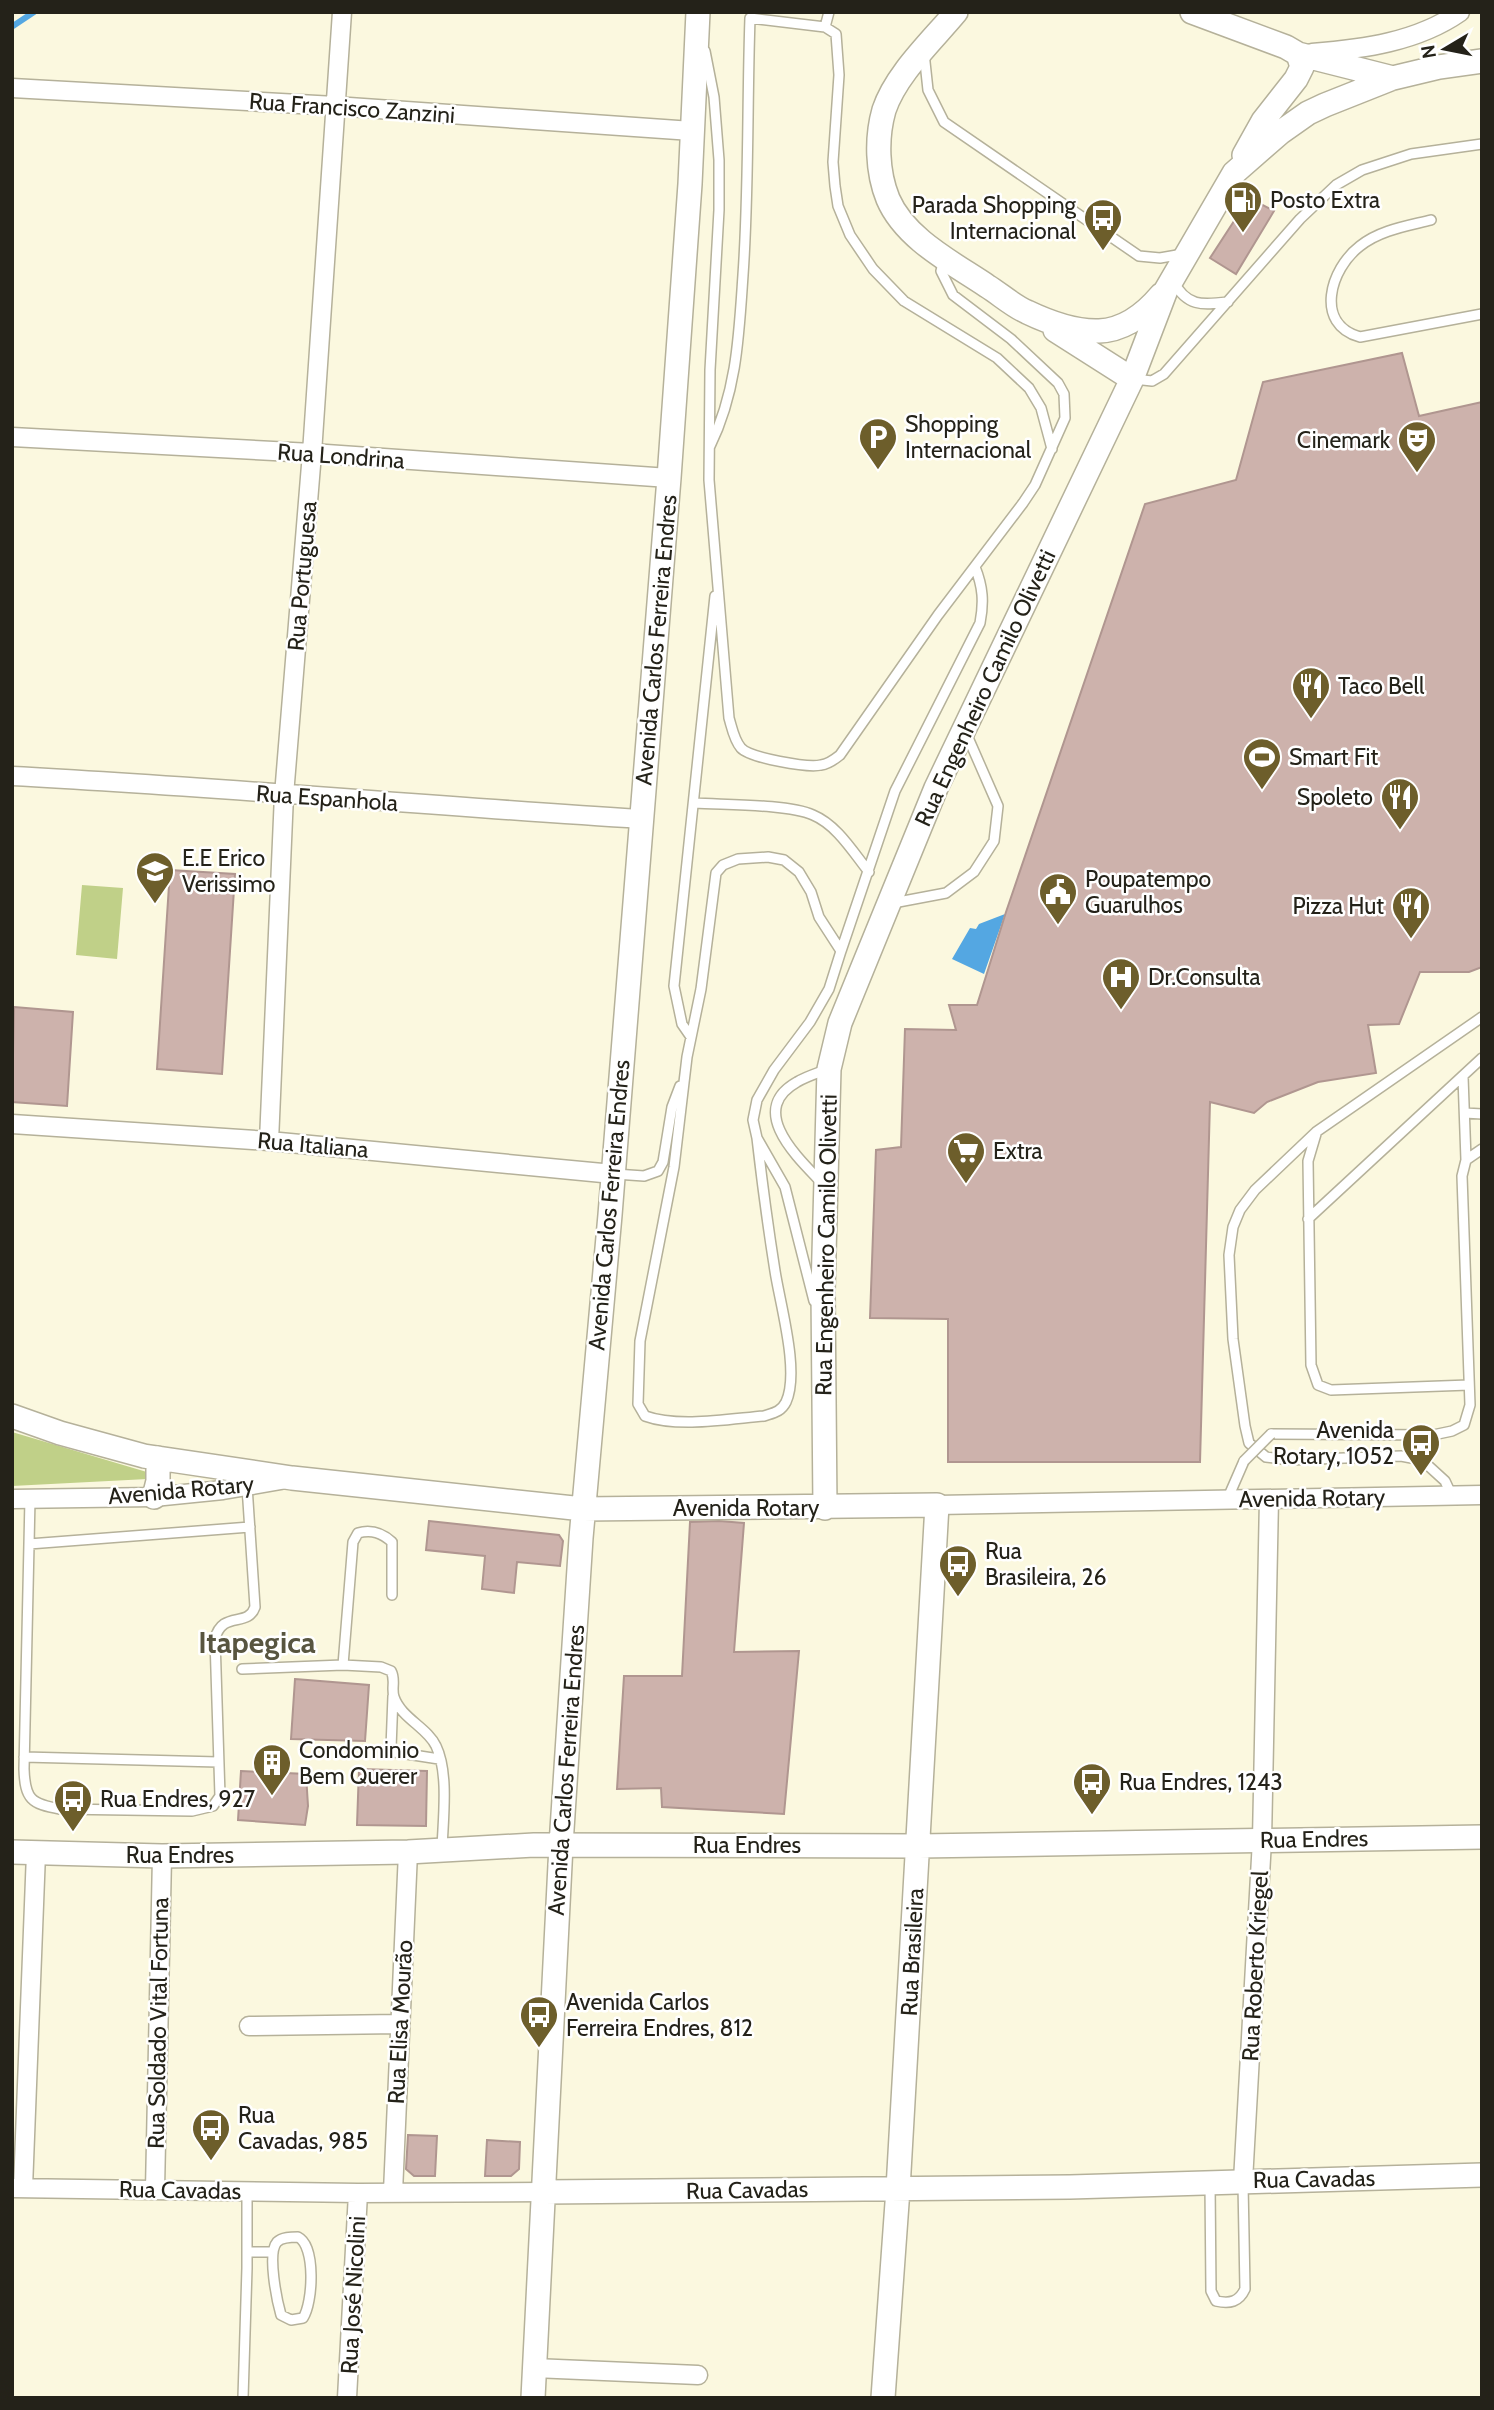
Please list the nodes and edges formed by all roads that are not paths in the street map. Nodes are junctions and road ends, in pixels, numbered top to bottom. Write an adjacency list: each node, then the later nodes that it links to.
1 (342, 12): 13 (street, Rua Portuguesa)
2 (828, 12): 7 (lane)
3 (956, 12): 8 (street)
4 (1192, 12): 9 (street)
5 (1460, 12): 9 (street)
6 (698, 16): 14 (street, Avenida Carlos Ferreira Endres); 26 (lane)
7 (825, 27): 26 (lane); 27 (lane)
8 (924, 51): 18 (lane); 19 (street)
9 (1298, 54): 11 (street); 16 (street)
10 (1482, 61): 11 (street, Rua Engenheiro Camilo Olivetti)
11 (1393, 79): 16 (street, Rua Engenheiro Camilo Olivetti)
12 (12, 88): 13 (street, Rua Francisco Zanzini)
13 (335, 106): 14 (street, Rua Francisco Zanzini); 28 (street, Rua Portuguesa)
14 (692, 131): 29 (street, Avenida Carlos Ferreira Endres)
15 (1482, 144): 21 (lane)
16 (1234, 173): 18 (street, Rua Engenheiro Camilo Olivetti)
17 (1431, 220): 23 (lane)
18 (1188, 253): 20 (street, Rua Engenheiro Camilo Olivetti)
19 (944, 257): 22 (street); 27 (lane)
20 (1169, 285): 21 (lane); 22 (street); 24 (street, Rua Engenheiro Camilo Olivetti)
21 (1228, 302): 24 (lane)
22 (1026, 312): 24 (street)
23 (1482, 314)
24 (1132, 379): 32 (street, Rua Engenheiro Camilo Olivetti)
25 (12, 437): 28 (street, Rua Londrina)
26 (709, 449): 31 (lane)
27 (1052, 449): 30 (lane)
28 (312, 453): 29 (street, Rua Londrina); 34 (street, Rua Portuguesa)
29 (670, 478): 36 (street, Avenida Carlos Ferreira Endres)
30 (975, 567): 31 (lane); 37 (lane)
31 (718, 573): 35 (lane)
32 (964, 728): 38 (street, Rua Engenheiro Camilo Olivetti); 38 (lane)
33 (12, 776): 34 (street, Rua Espanhola)
34 (284, 795): 36 (street, Rua Espanhola); 51 (street, Rua Portuguesa)
35 (695, 803): 37 (lane); 41 (lane)
36 (641, 819): 54 (street, Avenida Carlos Ferreira Endres)
37 (869, 872): 39 (lane)
38 (887, 904): 43 (street, Rua Engenheiro Camilo Olivetti)
39 (841, 951): 41 (lane); 50 (lane)
40 (1482, 1017): 49 (lane)
41 (691, 1037): 44 (lane)
42 (1482, 1058): 45 (lane)
43 (829, 1069): 55 (street, Rua Engenheiro Camilo Olivetti); 55 (lane)
44 (684, 1077): 50 (lane); 54 (lane)
45 (1463, 1077): 46 (lane); 56 (lane)
46 (1465, 1113): 47 (lane); 53 (lane)
47 (1482, 1114)
48 (12, 1124): 51 (street, Rua Italiana)
49 (1316, 1132): 56 (lane); 64 (lane)
50 (757, 1138): 57 (lane)
51 (270, 1141): 54 (street, Rua Italiana)
52 (1482, 1149): 53 (lane)
53 (1466, 1160): 58 (lane)
54 (613, 1174): 71 (street, Avenida Carlos Ferreira Endres)
55 (825, 1185): 57 (street, Rua Engenheiro Camilo Olivetti)
56 (1308, 1219): 58 (lane)
57 (825, 1344): 70 (street, Rua Engenheiro Camilo Olivetti)
58 (1469, 1385): 68 (lane, bridge)
59 (12, 1416): 60 (street)
60 (158, 1458): 61 (street); 65 (street)
61 (292, 1478): 62 (street, Avenida Rotary); 71 (street, Avenida Rotary)
62 (247, 1486): 65 (street, Avenida Rotary); 72 (lane)
63 (1482, 1495): 64 (street, Avenida Rotary)
64 (1452, 1496): 67 (street, Avenida Rotary)
65 (154, 1497): 66 (street, Avenida Rotary)
66 (21, 1499): 73 (lane)
67 (1269, 1499): 68 (street, Avenida Rotary); 82 (street, Rua Roberto Kriegel)
68 (1227, 1500): 69 (street, Avenida Rotary)
69 (937, 1505): 70 (street, Avenida Rotary); 84 (street, Rua Brasileira)
70 (825, 1508): 71 (street, Avenida Rotary)
71 (583, 1509): 83 (street, Avenida Carlos Ferreira Endres)
72 (250, 1527): 73 (lane); 80 (lane)
73 (29, 1544): 78 (lane)
74 (392, 1595): 75 (lane)
75 (343, 1665): 76 (lane); 77 (lane)
76 (242, 1669)
77 (393, 1696): 79 (lane); 79 (lane)
78 (24, 1756): 80 (lane); 80 (lane)
79 (439, 1759): 85 (lane)
80 (218, 1762)
81 (1482, 1837): 82 (street, Rua Endres)
82 (1262, 1840): 84 (street, Rua Endres); 93 (street, Rua Roberto Kriegel)
83 (561, 1845): 84 (street, Rua Endres); 85 (street, Rua Endres); 100 (street, Avenida Carlos Ferreira Endres)
84 (919, 1846): 96 (street, Rua Brasileira)
85 (442, 1850): 87 (street, Rua Endres)
86 (12, 1852): 88 (street, Rua Endres)
87 (408, 1852): 89 (street, Rua Endres); 90 (street, Rua Elisa Mourão)
88 (36, 1853): 89 (street, Rua Endres); 95 (street)
89 (162, 1856): 97 (street, Rua Soldado Vital Fortuna)
90 (399, 2024): 91 (street); 99 (street, Rua Elisa Mourão)
91 (249, 2026)
92 (1482, 2175): 93 (street, Rua Cavadas)
93 (1243, 2181): 94 (street, Rua Cavadas); 94 (lane)
94 (1210, 2182): 96 (street, Rua Cavadas)
95 (18, 2188): 97 (street, Rua Cavadas)
96 (898, 2189): 100 (street, Rua Cavadas); 109 (street, Rua Brasileira)
97 (155, 2190): 98 (street, Rua Cavadas)
98 (247, 2191): 101 (street, Rua Cavadas); 102 (lane)
99 (393, 2192): 100 (street, Rua Cavadas); 101 (street, Rua Cavadas)
100 (544, 2192): 104 (street, Avenida Carlos Ferreira Endres)
101 (358, 2193): 107 (street, Rua José Nicolini)
102 (247, 2252): 103 (lane); 106 (lane)
103 (272, 2252): 103 (lane)
104 (534, 2368): 105 (street); 108 (street, Avenida Carlos Ferreira Endres)
105 (698, 2375)
106 (243, 2398)
107 (347, 2398)
108 (533, 2398)
109 (883, 2398)

